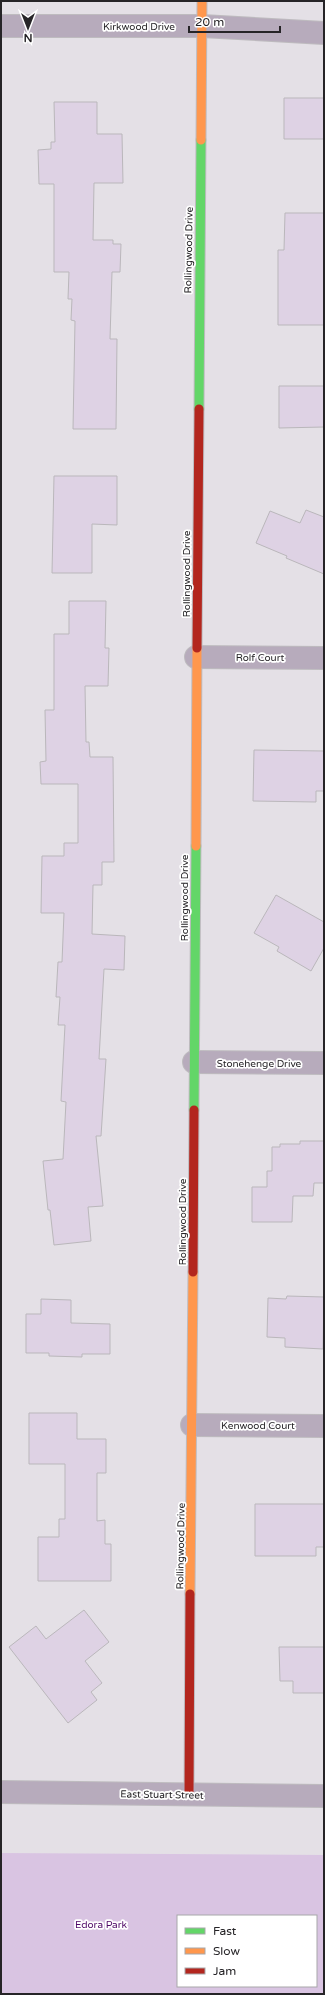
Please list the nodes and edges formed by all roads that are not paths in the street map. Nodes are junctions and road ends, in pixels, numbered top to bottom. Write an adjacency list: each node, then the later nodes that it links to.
1 (202, 1): 3 (street, Rollingwood Drive)
2 (1, 26): 3 (street, Kirkwood Drive)
3 (202, 26): 4 (street, Kirkwood Drive); 5 (street, Rollingwood Drive)
4 (324, 33)
5 (196, 657): 6 (street, Rolf Court); 7 (street, Rollingwood Drive)
6 (324, 658)
7 (194, 1062): 8 (street, Stonehenge Drive); 9 (street, Rollingwood Drive)
8 (324, 1063)
9 (192, 1425): 10 (street, Kenwood Court); 12 (street, Rollingwood Drive)
10 (324, 1426)
11 (1, 1792): 12 (street, East Stuart Street)
12 (189, 1794): 13 (street, East Stuart Street)
13 (324, 1796)

